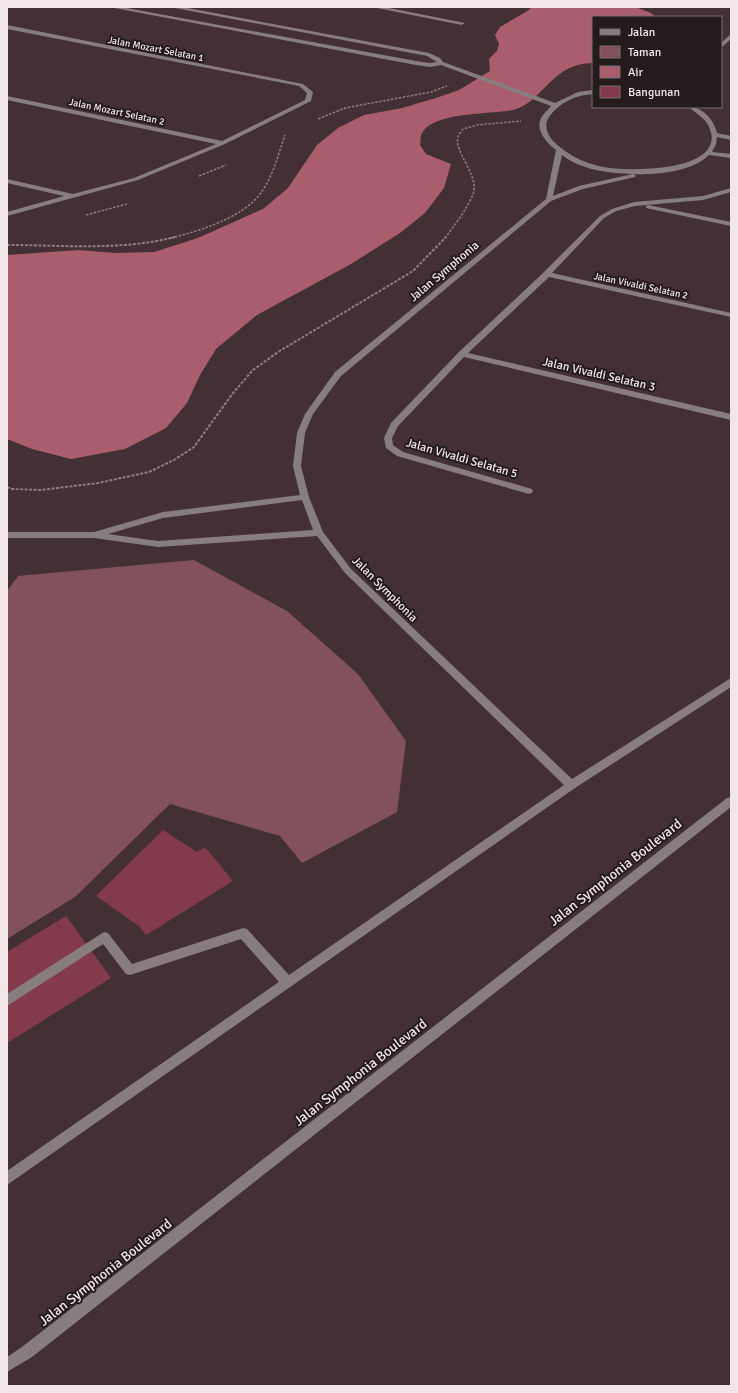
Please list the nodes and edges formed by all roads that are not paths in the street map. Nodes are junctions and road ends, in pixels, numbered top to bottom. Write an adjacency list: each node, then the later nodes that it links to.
1 (112, 7): 6 (street)
2 (173, 7): 4 (street)
3 (375, 7): 5 (street)
4 (226, 17): 6 (street); 10 (street)
5 (462, 23)
6 (216, 26): 10 (street)
7 (7, 28): 17 (street, Jalan Mozart Selatan 1)
8 (731, 36): 9 (street)
9 (722, 45)
10 (441, 63): 13 (street)
11 (592, 92): 13 (street)
12 (7, 98): 17 (street, Jalan Mozart Selatan 2)
13 (555, 105): 18 (street)
14 (693, 108): 15 (street)
15 (715, 135): 16 (street); 19 (street)
16 (731, 138)
17 (223, 143): 24 (street)
18 (559, 151): 21 (street); 25 (street)
19 (708, 153): 20 (street); 21 (street)
20 (731, 156)
21 (646, 173): 25 (street, Jalan Symphonia)
22 (7, 181): 24 (street)
23 (731, 190): 26 (street)
24 (74, 196): 27 (street)
25 (549, 200): 34 (street, Jalan Symphonia)
26 (634, 204): 28 (street); 29 (street)
27 (7, 214)
28 (731, 224)
29 (547, 274): 30 (street, Jalan Vivaldi Selatan 2); 31 (street)
30 (731, 314)
31 (462, 354): 32 (street, Jalan Vivaldi Selatan 3); 33 (street, Jalan Vivaldi Selatan 5)
32 (731, 417)
33 (529, 491)
34 (305, 497): 35 (street, Jalan Symphonia); 37 (street)
35 (319, 533): 37 (street); 39 (street, Jalan Symphonia)
36 (7, 535): 37 (street)
37 (94, 535)
38 (731, 682): 39 (street)
39 (571, 784): 41 (street)
40 (731, 801): 44 (street, Jalan Symphonia Boulevard)
41 (288, 983): 42 (street); 43 (street)
42 (7, 1001)
43 (7, 1179)
44 (7, 1365)

